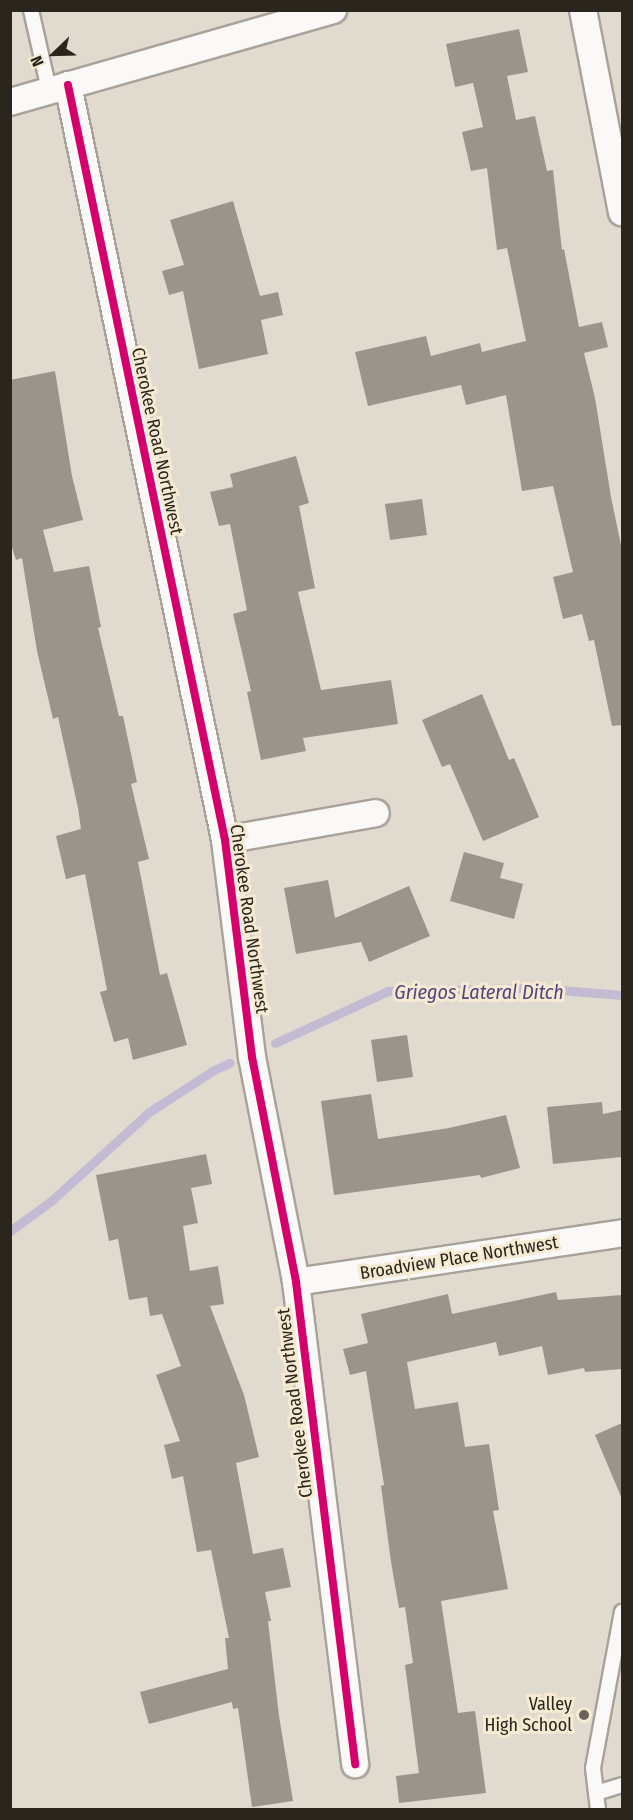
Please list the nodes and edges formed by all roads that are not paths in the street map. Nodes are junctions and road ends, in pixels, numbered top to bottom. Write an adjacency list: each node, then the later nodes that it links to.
1 (31, 10): 4 (lane)
2 (333, 10): 4 (street)
3 (583, 10): 6 (street)
4 (58, 88): 5 (street); 8 (street, Cherokee Road Northwest)
5 (10, 102)
6 (622, 212)
7 (376, 813): 8 (street)
8 (225, 840): 10 (street, Cherokee Road Northwest)
9 (622, 1233): 10 (street, Broadview Place Northwest)
10 (296, 1282): 12 (street, Cherokee Road Northwest)
11 (622, 1612): 14 (lane)
12 (355, 1764)
13 (622, 1785): 14 (lane)
14 (596, 1793): 15 (lane)
15 (598, 1809)

